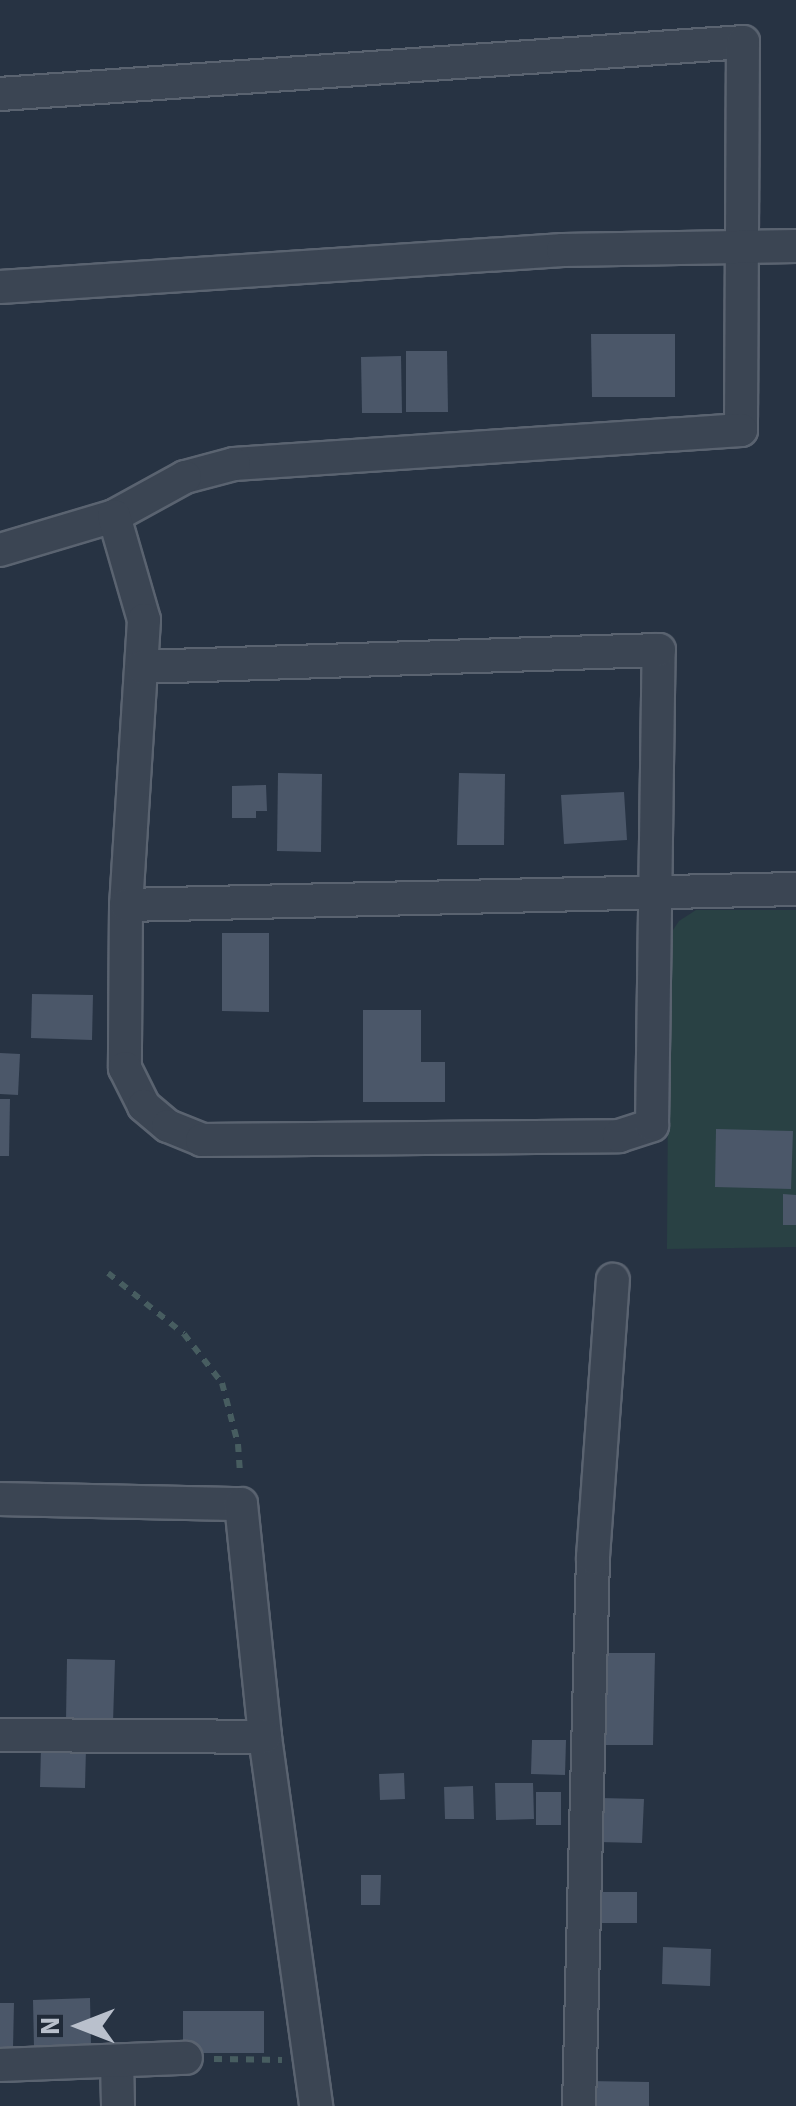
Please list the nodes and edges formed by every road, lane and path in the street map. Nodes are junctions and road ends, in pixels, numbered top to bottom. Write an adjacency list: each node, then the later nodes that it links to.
1 (0, 94): 2 (street)
2 (744, 244): 3 (street); 4 (street); 5 (street)
3 (796, 246)
4 (0, 287)
5 (114, 516): 6 (street); 7 (street)
6 (0, 550)
7 (142, 667): 9 (street); 10 (street)
8 (796, 889): 9 (street)
9 (653, 891): 10 (street); 10 (street)
10 (126, 905)
11 (108, 1273): 14 (path)
12 (613, 1280): 23 (street)
13 (0, 1499): 14 (street)
14 (241, 1504): 16 (street)
15 (0, 1735): 16 (street)
16 (265, 1737): 18 (street)
17 (186, 2058): 18 (path); 19 (street)
18 (308, 2060): 22 (street)
19 (117, 2061): 20 (street); 21 (street)
20 (0, 2066)
21 (118, 2106)
22 (316, 2106)
23 (579, 2106)

